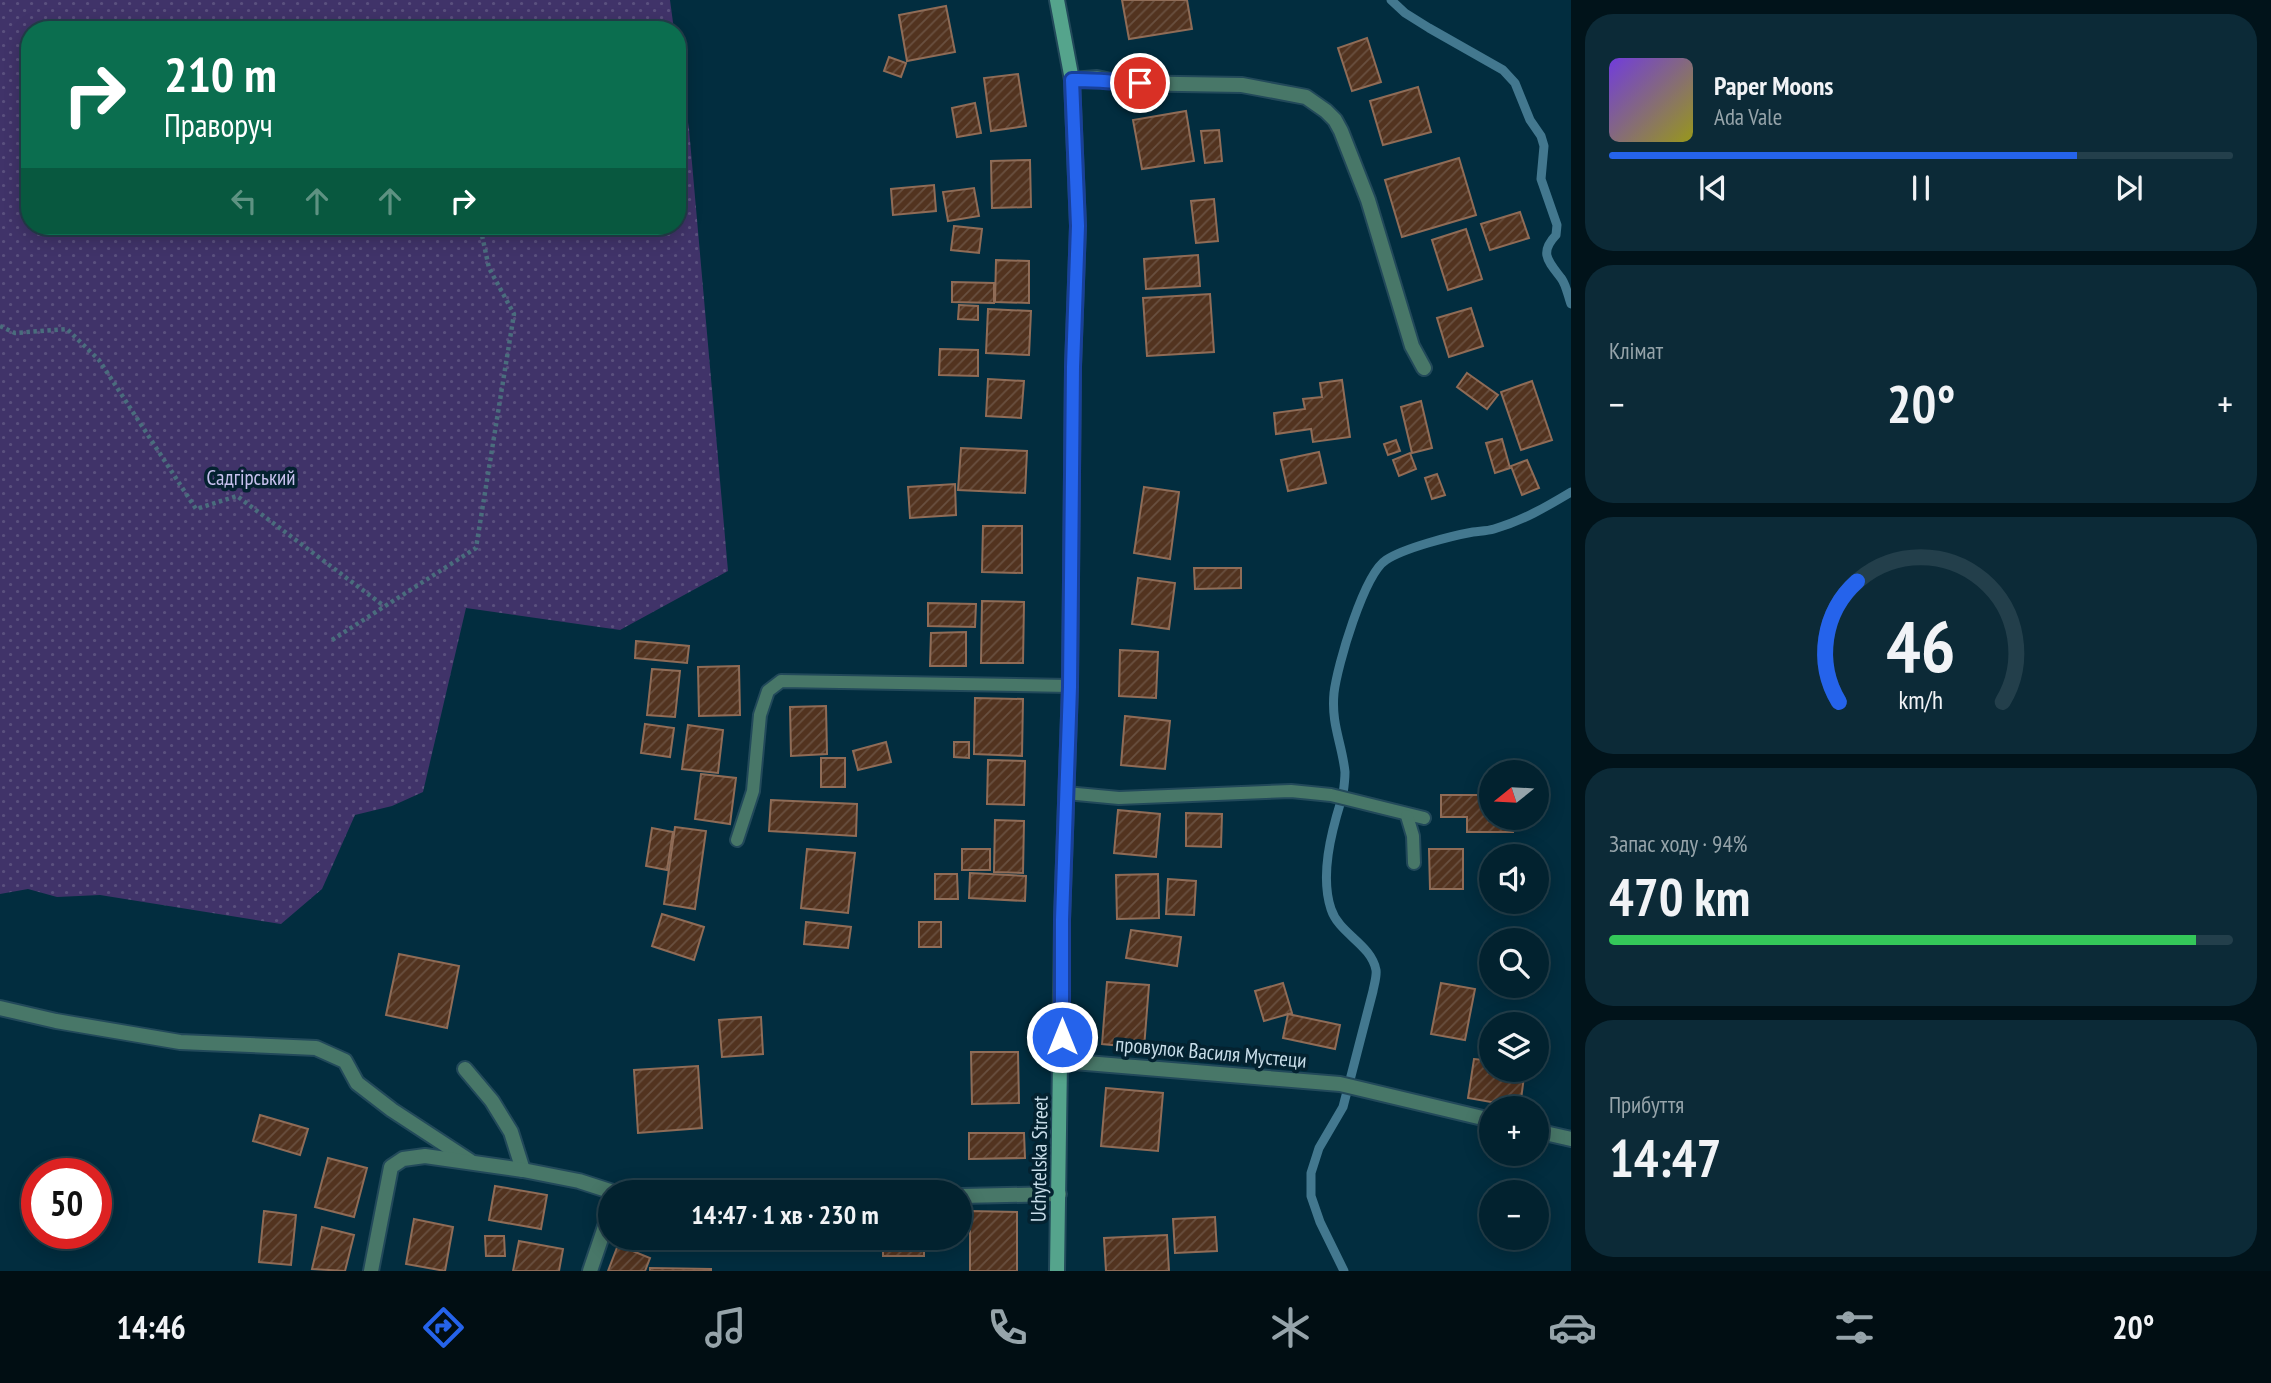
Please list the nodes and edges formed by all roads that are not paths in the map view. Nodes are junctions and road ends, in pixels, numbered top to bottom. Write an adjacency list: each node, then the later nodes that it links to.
1 (1058, 0): 2 (main road, Uchytelska Street)
2 (1072, 80): 3 (street); 4 (main road, Uchytelska Street)
3 (1424, 368)
4 (1070, 687): 5 (main road, Uchytelska Street); 8 (lane)
5 (1066, 793): 6 (lane); 11 (main road, Uchytelska Street)
6 (1407, 816): 7 (lane); 9 (lane)
7 (1424, 818)
8 (737, 840)
9 (1414, 863)
10 (0, 1008): 16 (street)
11 (1062, 1061): 13 (street, провулок Василя Мустеци); 19 (main road, Uchytelska Street)
12 (465, 1069): 17 (street)
13 (1479, 1117)
14 (1549, 1134): 15 (street)
15 (1571, 1139)
16 (470, 1161): 17 (street); 22 (street)
17 (523, 1170): 18 (street)
18 (598, 1187)
19 (1059, 1194): 20 (street); 24 (main road, Uchytelska Street)
20 (972, 1196)
21 (598, 1247): 23 (street)
22 (371, 1271)
23 (590, 1271)
24 (1057, 1271)

